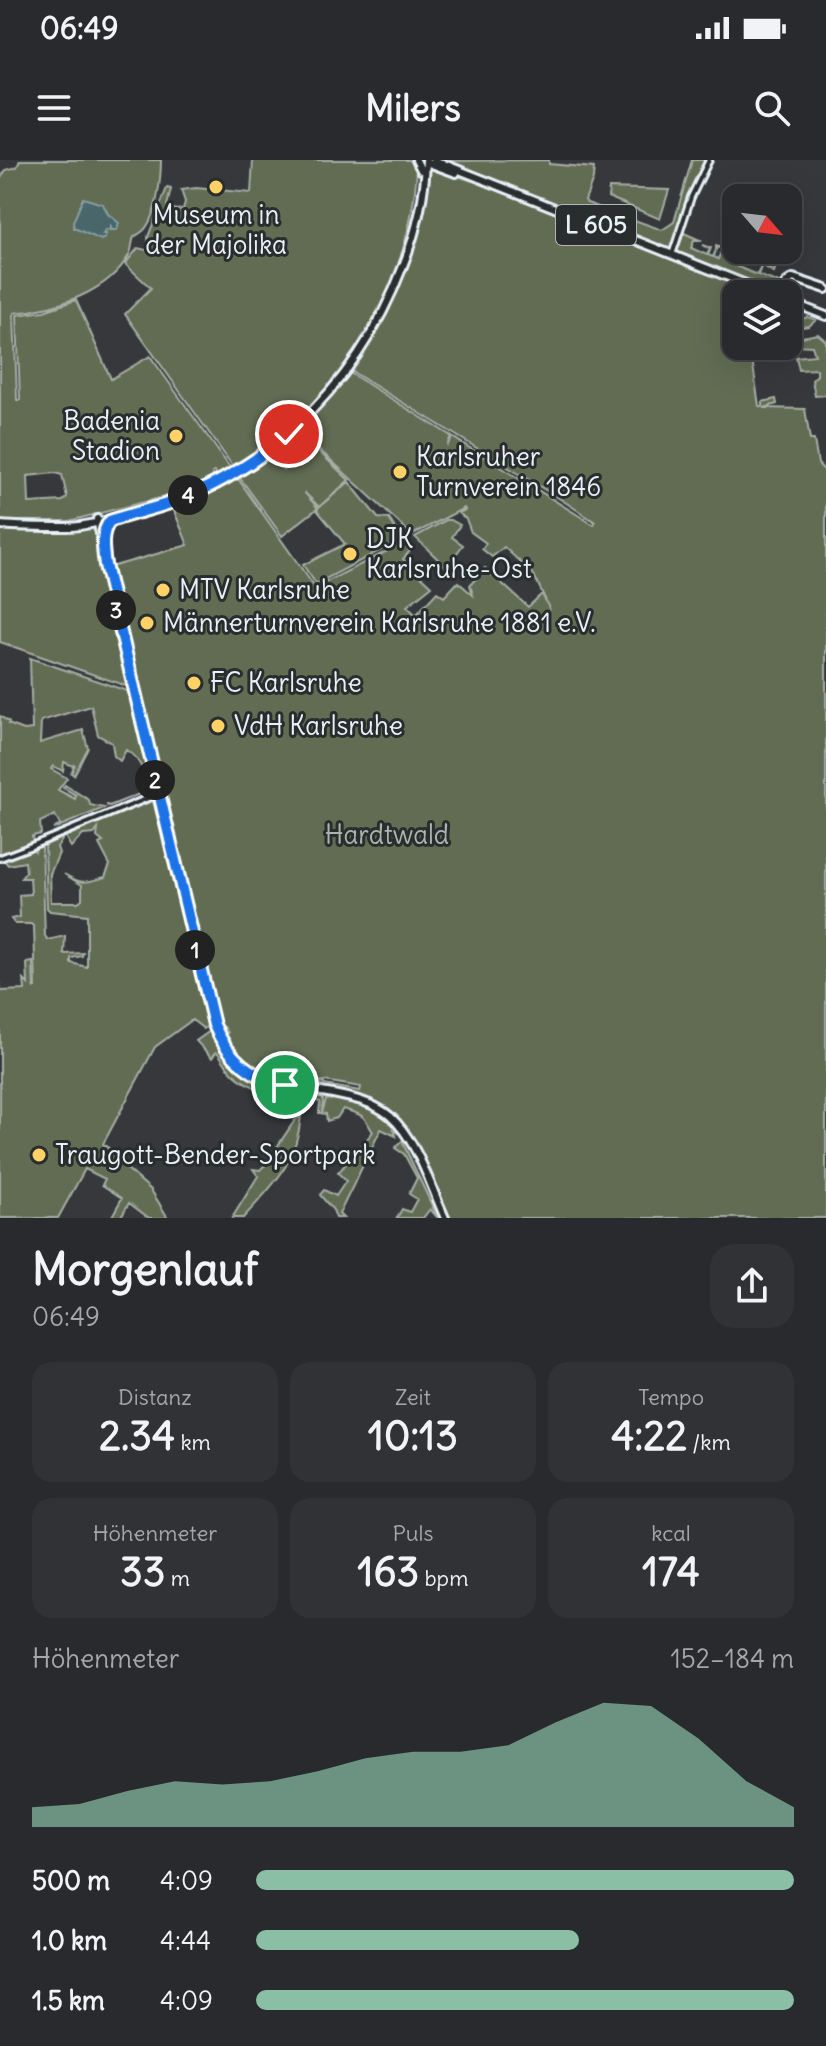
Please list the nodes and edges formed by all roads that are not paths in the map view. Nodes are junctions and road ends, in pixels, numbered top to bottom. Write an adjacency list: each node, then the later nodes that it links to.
1 (709, 160): 3 (street)
2 (428, 161): 3 (main road, L 605); 4 (main road); 4 (main road)
3 (672, 255): 5 (main road, L 605)
4 (403, 266): 10 (main road)
5 (735, 280)
6 (802, 281): 7 (main road)
7 (826, 289)
8 (802, 307): 9 (main road)
9 (826, 316)
10 (184, 497): 11 (main road); 12 (main road)
11 (123, 517): 12 (main road); 16 (main road)
12 (98, 520): 14 (main road); 15 (main road); 16 (main road)
13 (0, 525): 14 (main road)
14 (57, 526): 15 (main road)
15 (77, 526): 16 (main road)
16 (101, 541): 17 (main road)
17 (156, 784): 18 (main road); 19 (street)
18 (158, 794): 19 (street); 20 (main road)
19 (148, 798): 20 (street); 21 (street)
20 (160, 804): 22 (main road)
21 (0, 858)
22 (445, 1218)

